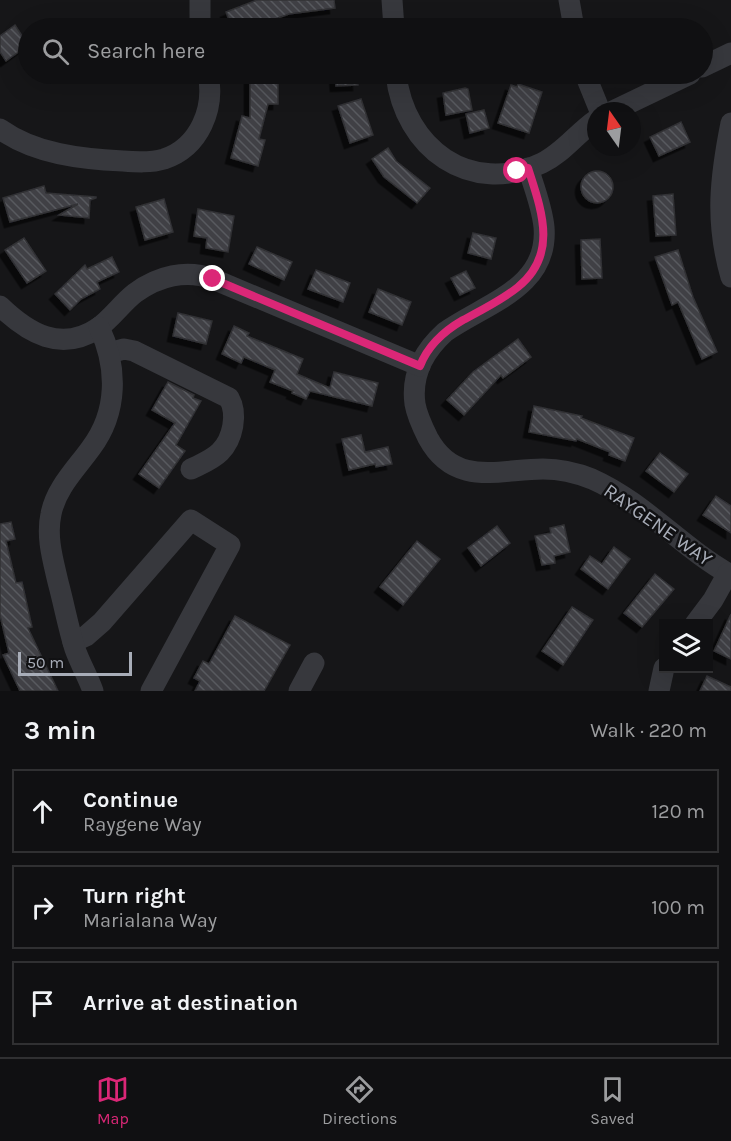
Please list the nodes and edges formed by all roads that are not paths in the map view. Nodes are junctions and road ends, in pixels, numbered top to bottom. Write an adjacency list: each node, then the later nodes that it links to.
1 (200, 0): 4 (street)
2 (392, 0): 5 (street)
3 (569, 0): 6 (street)
4 (200, 18)
5 (393, 18)
6 (572, 18)
7 (731, 53): 8 (street)
8 (713, 62)
9 (209, 84): 17 (street)
10 (398, 84): 18 (street)
11 (589, 84): 13 (street)
12 (669, 84): 14 (street)
13 (596, 102)
14 (632, 102)
15 (731, 123): 19 (street)
16 (587, 128): 18 (street)
17 (1, 133)
18 (528, 168): 23 (street, RAYGENE WAY)
19 (731, 277)
20 (0, 306): 21 (street)
21 (99, 327): 22 (street); 23 (street)
22 (109, 353): 24 (street); 27 (street)
23 (420, 366): 25 (street, RAYGENE WAY)
24 (191, 469)
25 (729, 574): 26 (street)
26 (699, 619)
27 (73, 642): 30 (street); 31 (street)
28 (315, 663): 32 (street)
29 (663, 673): 33 (street)
30 (93, 691)
31 (151, 691)
32 (299, 691)
33 (658, 691)

